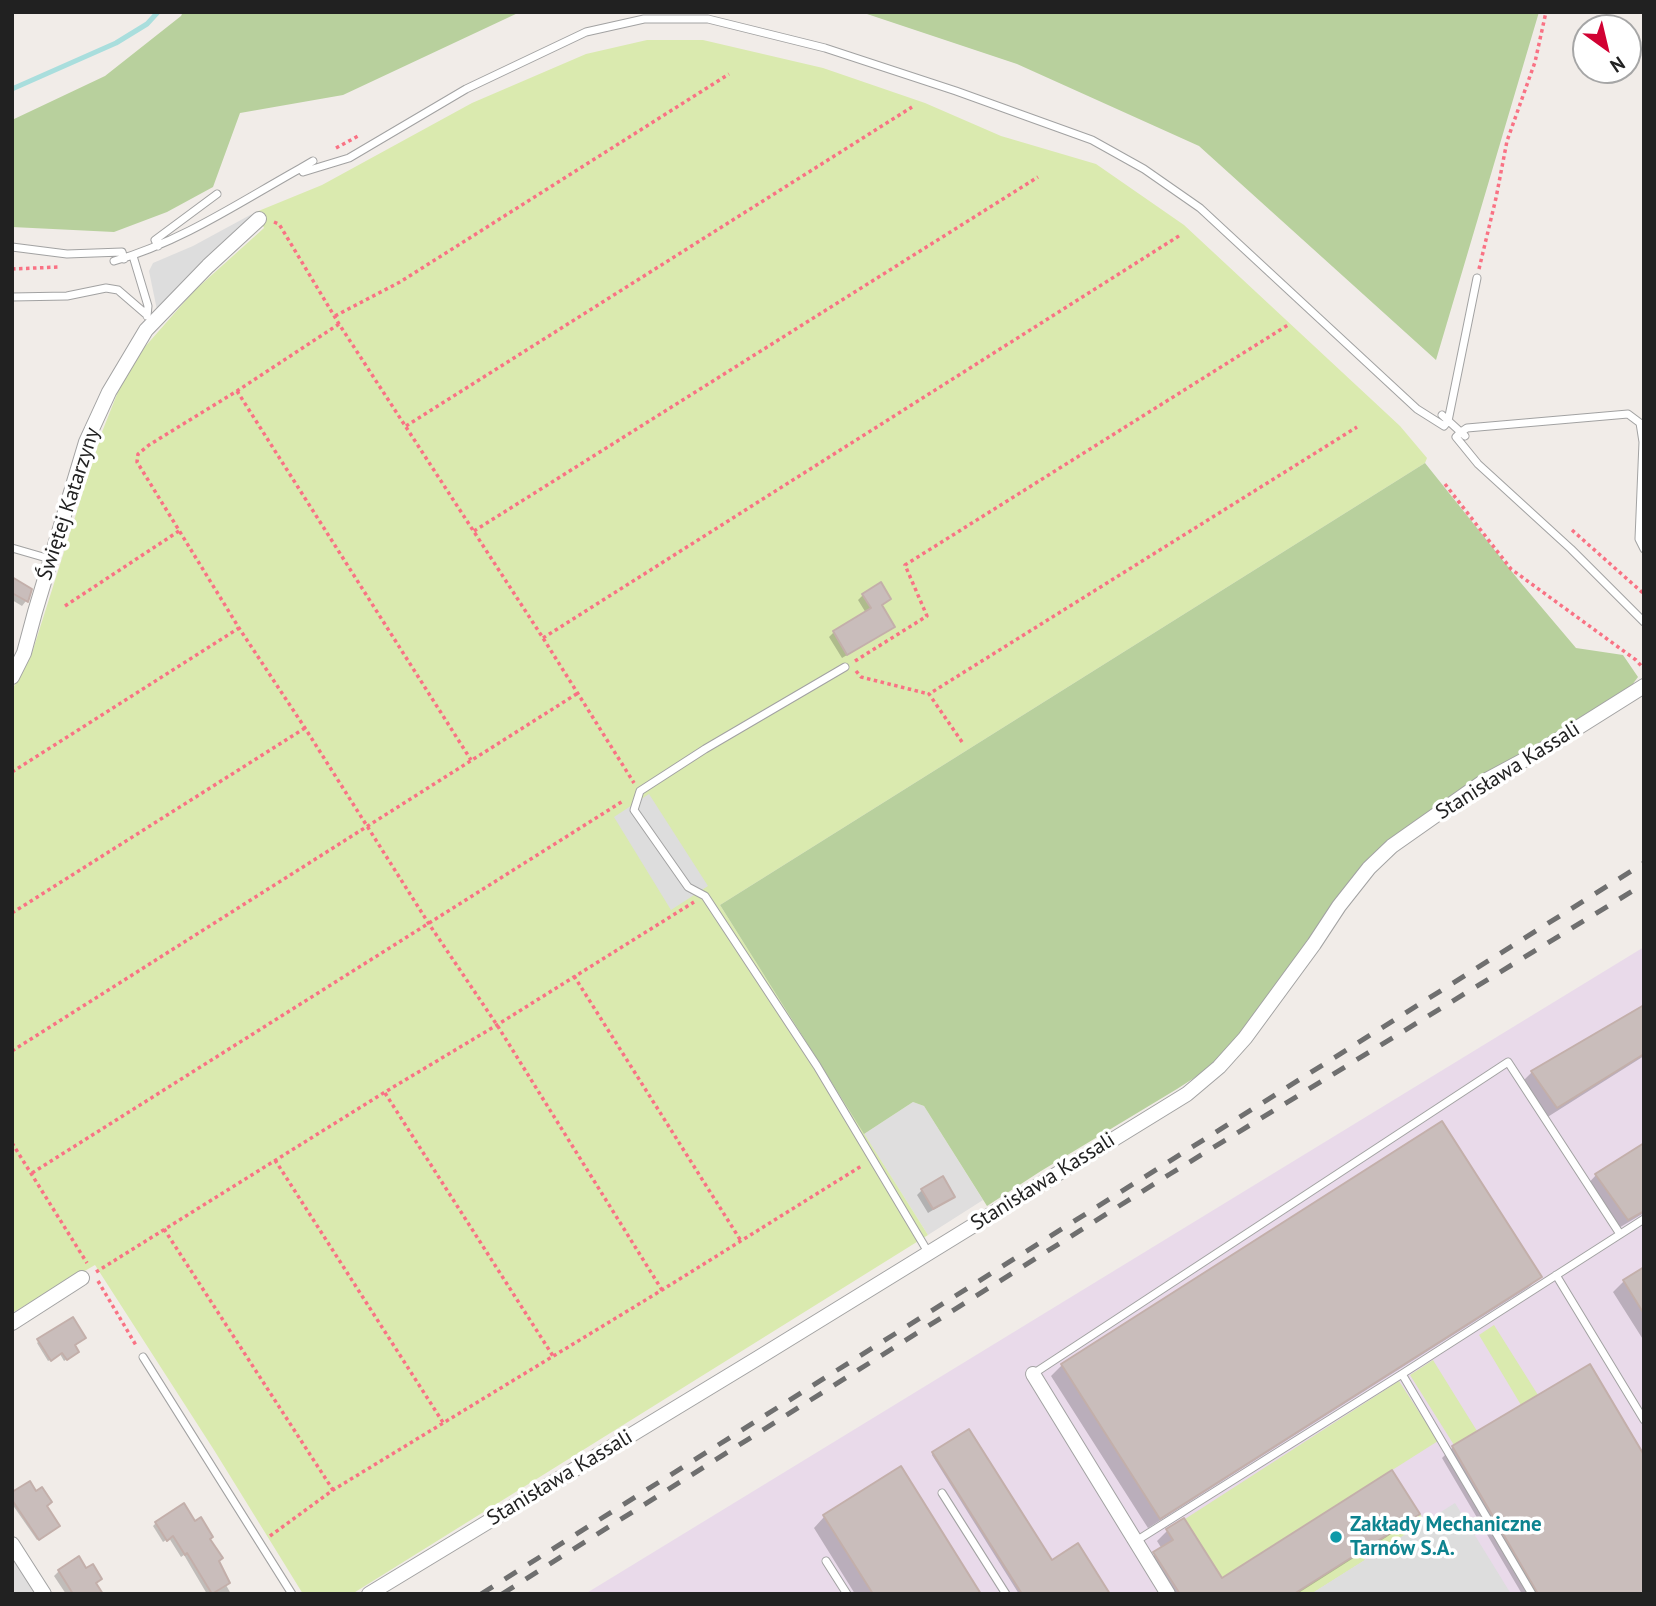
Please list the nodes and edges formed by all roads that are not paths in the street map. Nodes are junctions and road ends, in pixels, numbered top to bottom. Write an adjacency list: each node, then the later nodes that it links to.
1 (313, 161): 2 (lane)
2 (301, 168): 5 (lane); 13 (lane)
3 (217, 194): 5 (lane)
4 (260, 219): 12 (street, Świętej Katarzyny)
5 (158, 246): 7 (lane)
6 (12, 247): 8 (lane)
7 (133, 256): 8 (lane); 12 (lane)
8 (124, 258): 9 (lane)
9 (114, 261)
10 (1477, 278): 13 (lane)
11 (12, 297): 12 (lane)
12 (146, 322): 17 (street, Świętej Katarzyny)
13 (1445, 418): 14 (lane)
14 (1463, 434): 16 (lane); 18 (lane)
15 (12, 548): 17 (lane)
16 (1644, 548)
17 (51, 560): 20 (street, Świętej Katarzyny)
18 (1644, 622)
19 (845, 667): 24 (lane)
20 (12, 677)
21 (1644, 686): 24 (street, Stanisława Kassali)
22 (1644, 1219): 23 (lane)
23 (1620, 1234): 25 (lane); 29 (lane)
24 (929, 1252): 38 (street, Stanisława Kassali)
25 (1556, 1275): 30 (lane); 31 (lane)
26 (88, 1276): 27 (street)
27 (12, 1323)
28 (143, 1357): 37 (lane)
29 (1033, 1374): 33 (street)
30 (1402, 1374): 33 (lane); 42 (lane)
31 (1644, 1420)
32 (942, 1493): 40 (lane)
33 (1135, 1542): 41 (street)
34 (12, 1545): 36 (street)
35 (827, 1561): 39 (lane)
36 (44, 1594)
37 (292, 1594)
38 (369, 1594)
39 (847, 1594)
40 (1006, 1594)
41 (1168, 1594)
42 (1532, 1594)

